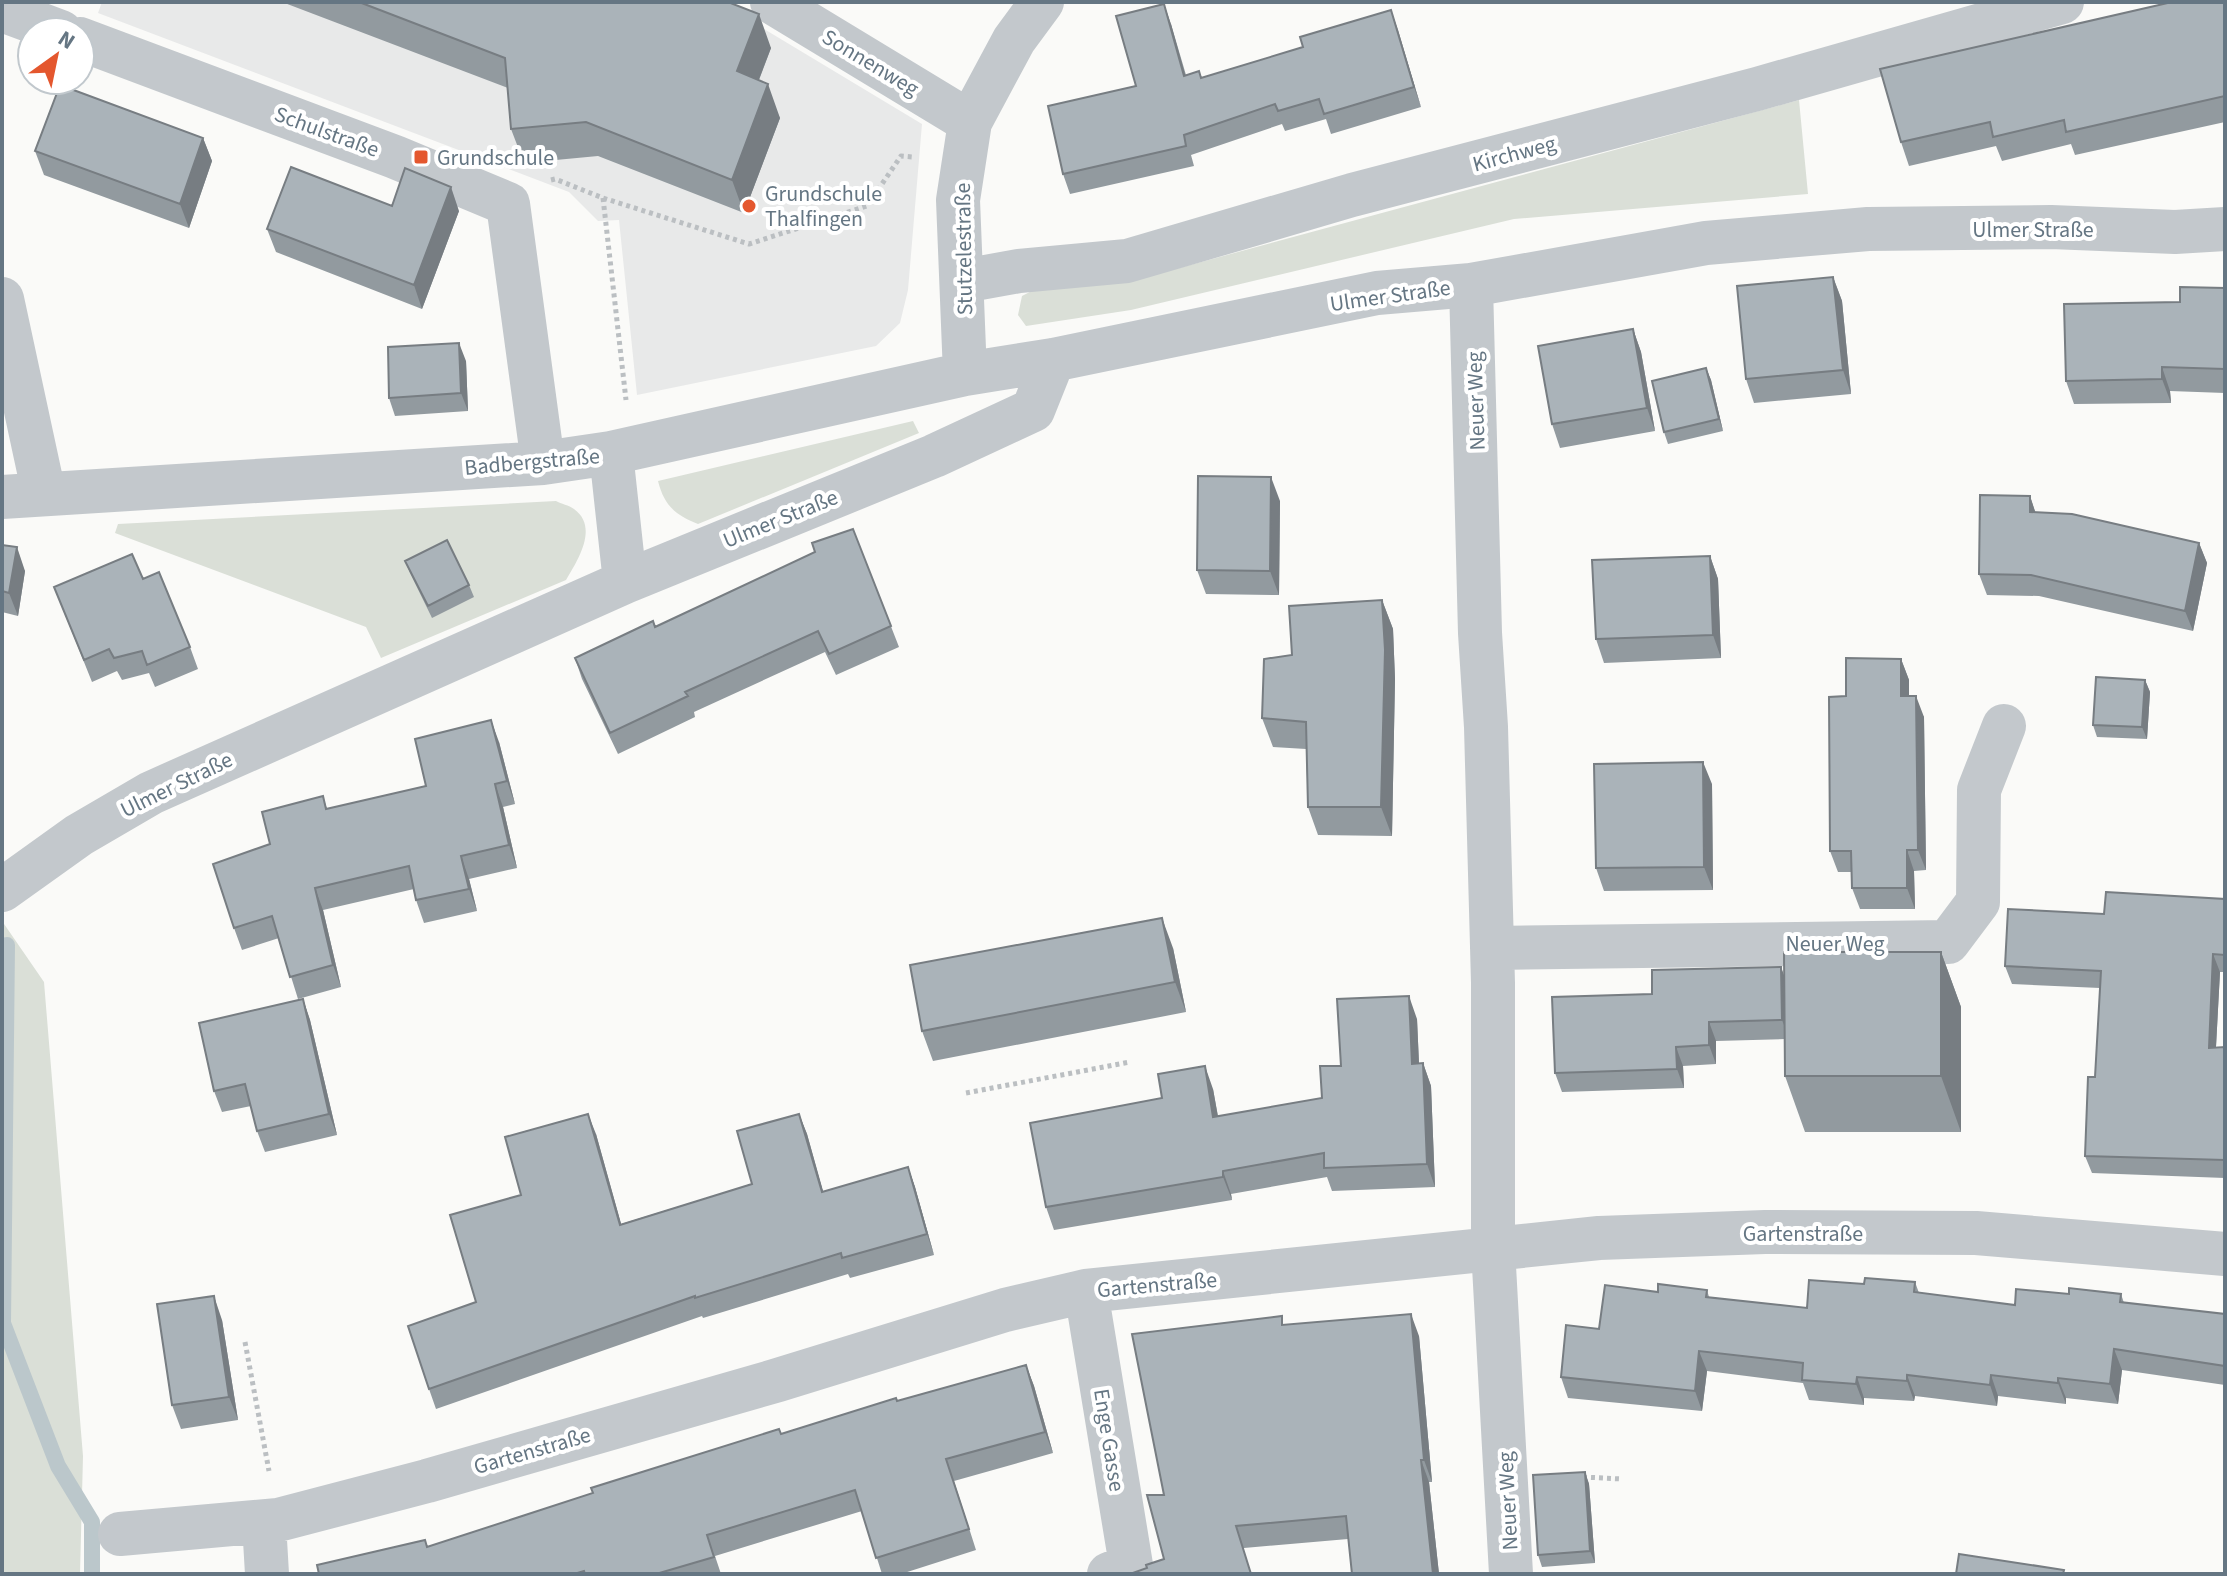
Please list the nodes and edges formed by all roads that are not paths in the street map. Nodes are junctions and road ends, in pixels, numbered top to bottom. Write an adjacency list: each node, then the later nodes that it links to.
1 (772, 2): 5 (street, Sonnenweg)
2 (1042, 2): 5 (street, Stutzelestraße)
3 (2062, 2): 7 (street, Kirchweg)
4 (96, 45): 13 (street, Schulstraße)
5 (966, 142): 7 (street, Stutzelestraße)
6 (2225, 229): 8 (street, Ulmer Straße)
7 (963, 281): 11 (street, Stutzelestraße)
8 (1471, 285): 10 (street, Ulmer Straße); 18 (street, Neuer Weg)
9 (2, 299): 14 (street)
10 (1053, 360): 11 (street, Badbergstraße); 15 (street, Ulmer Straße)
11 (965, 374): 12 (street, Badbergstraße)
12 (611, 453): 13 (street, Badbergstraße); 15 (street)
13 (543, 463): 14 (street, Badbergstraße)
14 (23, 495)
15 (625, 582): 17 (street, Ulmer Straße)
16 (2004, 726): 18 (street, Neuer Weg)
17 (2, 890)
18 (1492, 948): 19 (street, Neuer Weg)
19 (1493, 1248): 20 (street, Gartenstraße); 21 (street, Gartenstraße); 26 (street, Neuer Weg)
20 (2225, 1254)
21 (1086, 1291): 22 (street, Gartenstraße); 25 (street, Enge Gasse)
22 (271, 1522): 23 (street, Gartenstraße); 24 (street)
23 (120, 1534)
24 (267, 1574)
25 (1109, 1574)
26 (1511, 1574)

